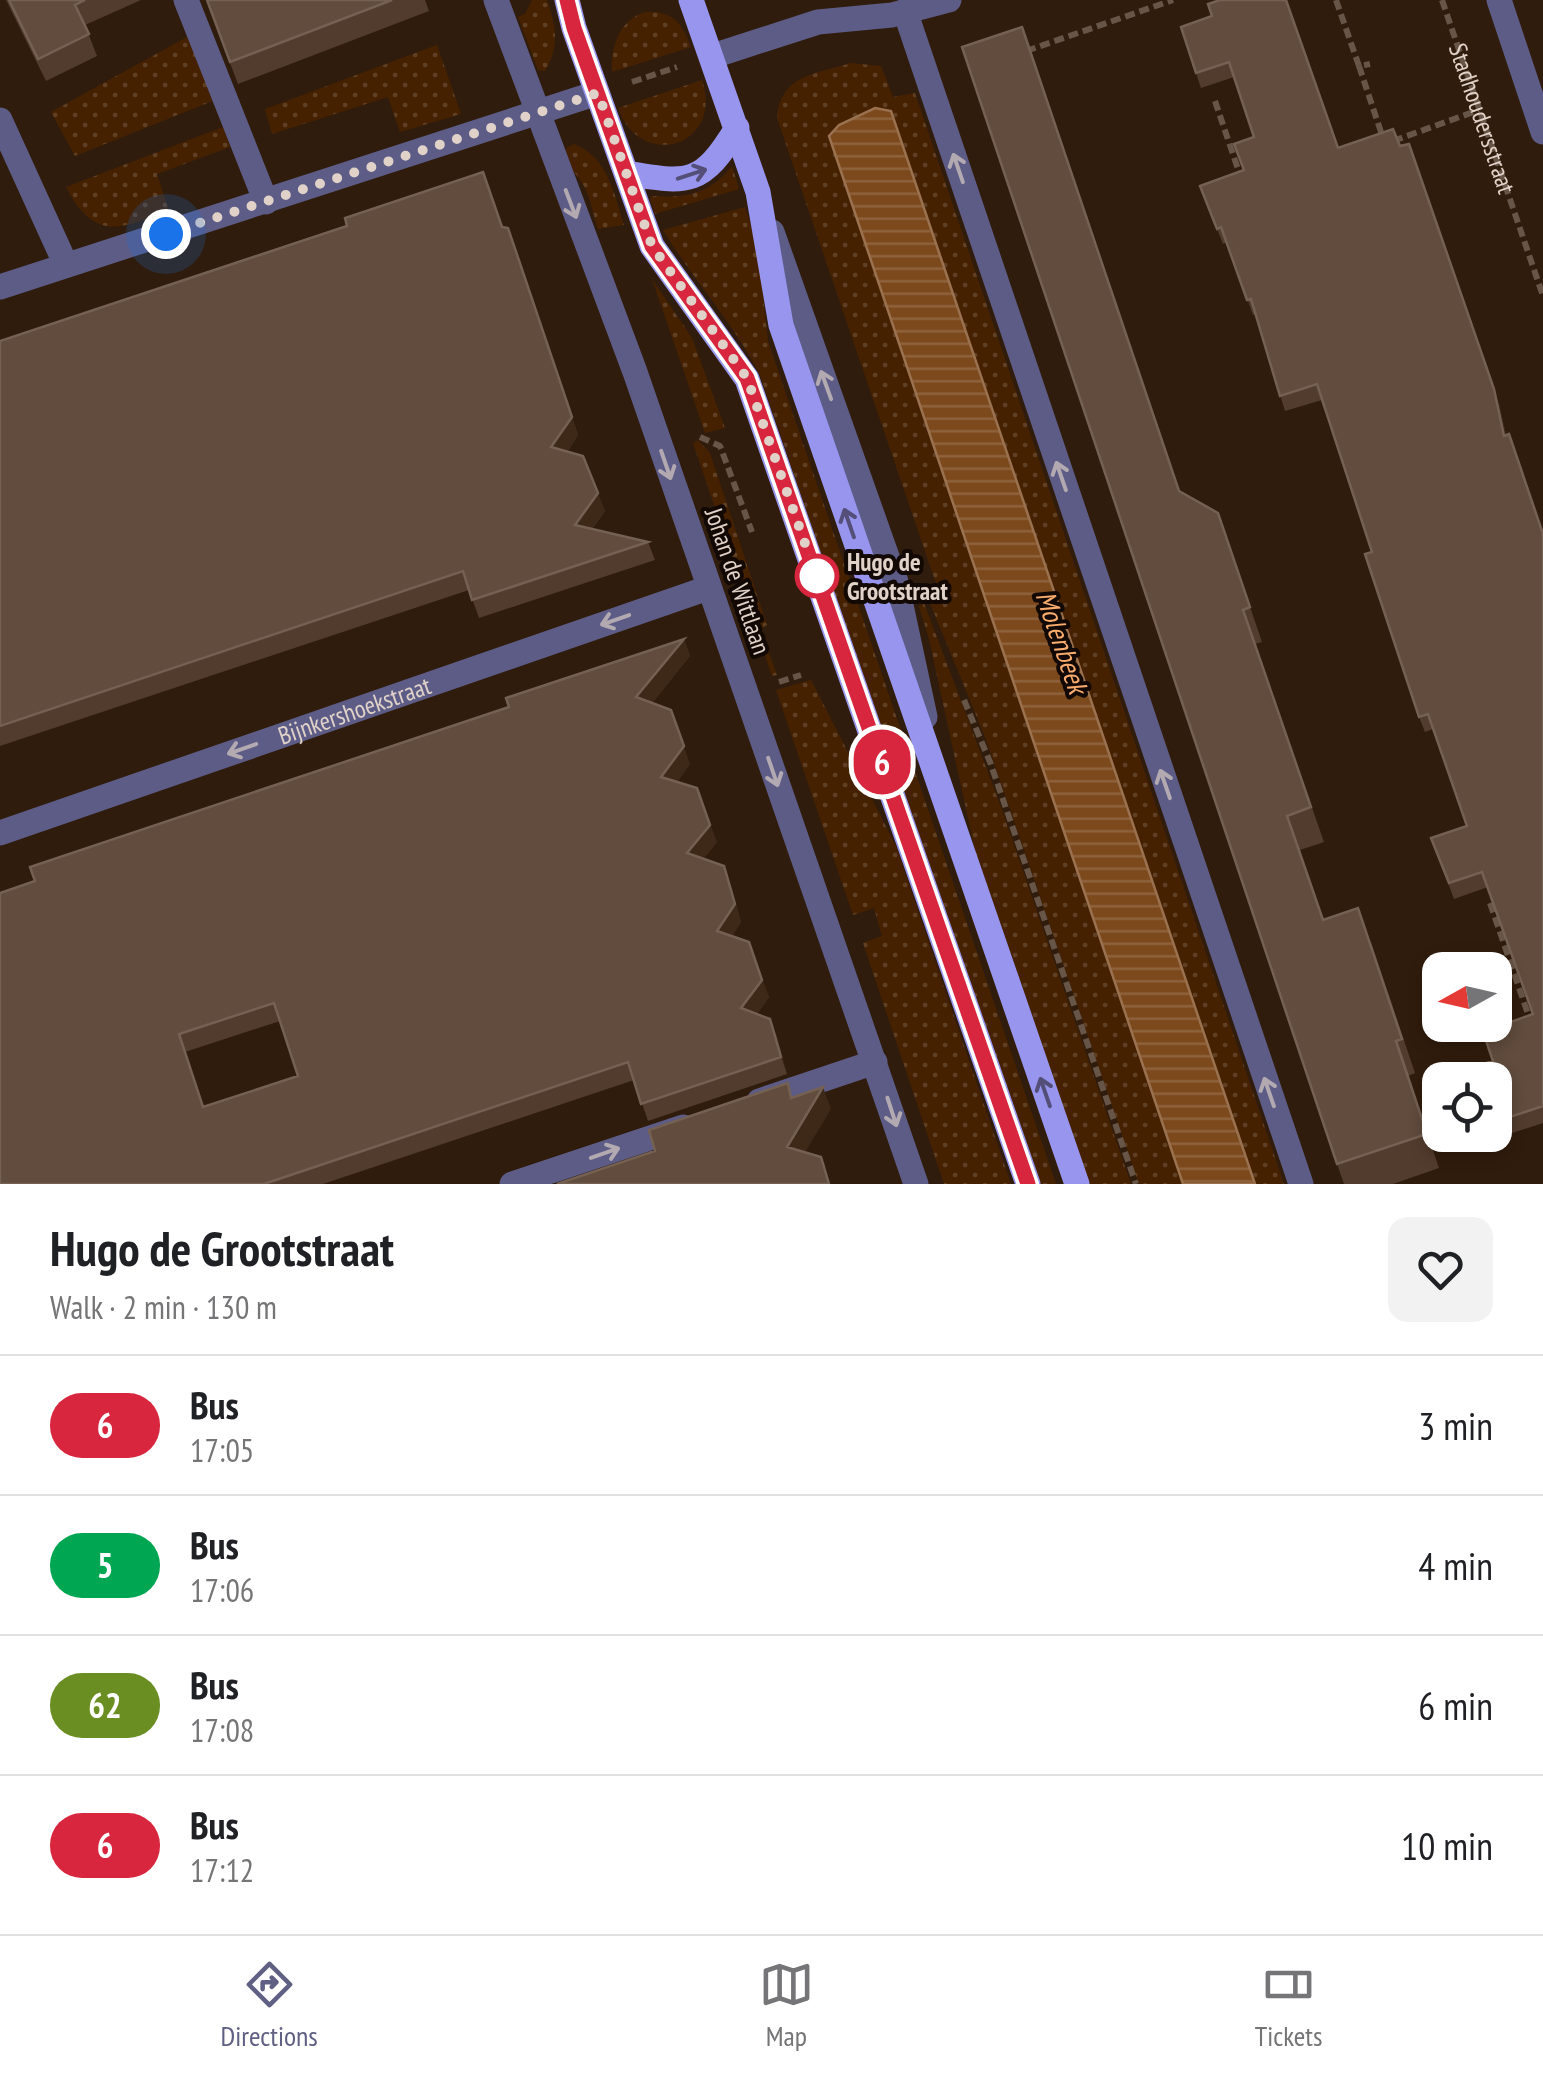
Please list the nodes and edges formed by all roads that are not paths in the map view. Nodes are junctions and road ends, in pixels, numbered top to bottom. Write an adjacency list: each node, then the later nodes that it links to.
1 (186, 0): 19 (street)
2 (496, 0): 13 (street, Johan de Wittlaan)
3 (567, 0): 10 (main road)
4 (588, 0): 10 (main road)
5 (691, 0): 11 (main road)
6 (950, 0): 9 (street)
7 (1498, 0): 16 (street)
8 (840, 8): 9 (street); 11 (street)
9 (905, 11): 29 (street, one-way to 9)
10 (574, 28): 12 (main road)
11 (713, 56): 15 (main road)
12 (598, 93): 13 (street); 17 (main road)
13 (536, 113): 19 (street); 22 (street, Johan de Wittlaan, one-way to 22)
14 (0, 120): 18 (street)
15 (737, 128): 17 (main road, one-way to 15); 28 (main road, one-way to 15)
16 (1543, 132)
17 (626, 172): 27 (main road)
18 (12, 173): 20 (street)
19 (266, 202): 20 (street)
20 (66, 265): 21 (street)
21 (0, 287)
22 (708, 588): 23 (street, Bijnkershoekstraat, one-way to 23); 24 (street, Johan de Wittlaan, one-way to 24)
23 (0, 833)
24 (875, 1062): 25 (street, one-way to 24); 26 (street, Johan de Wittlaan, one-way to 26)
25 (512, 1184)
26 (916, 1184)
27 (1028, 1184)
28 (1077, 1184)
29 (1301, 1184)

